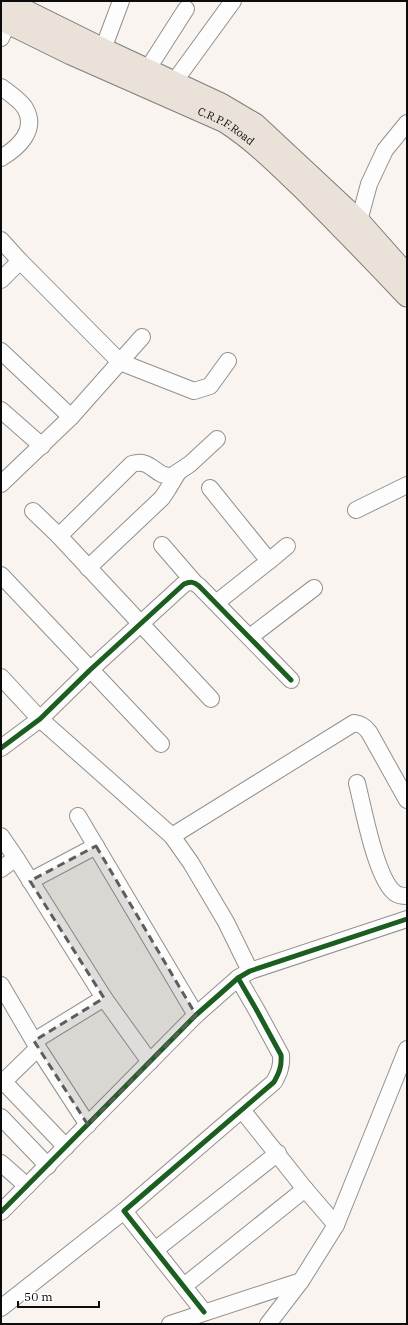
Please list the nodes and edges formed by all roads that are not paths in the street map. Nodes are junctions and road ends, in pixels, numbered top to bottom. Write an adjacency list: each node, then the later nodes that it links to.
1 (6, 1): 6 (main road, C.R.P.F.Road)
2 (120, 1): 6 (street)
3 (233, 1): 8 (street)
4 (186, 9): 7 (street)
5 (3, 26): 6 (main road, C.R.P.F.Road)
6 (98, 57): 7 (main road, C.R.P.F.Road); 17 (main road, C.R.P.F.Road)
7 (147, 70): 8 (main road, C.R.P.F.Road)
8 (174, 82): 12 (main road, C.R.P.F.Road)
9 (1, 87): 11 (street)
10 (407, 124): 12 (street)
11 (1, 158)
12 (359, 221): 15 (main road, C.R.P.F.Road)
13 (1, 240): 14 (street)
14 (20, 261): 16 (street); 21 (street)
15 (407, 275)
16 (1, 280)
17 (407, 296)
18 (142, 336): 21 (street)
19 (1, 351): 23 (street)
20 (228, 361): 21 (street)
21 (120, 362): 23 (street)
22 (1, 410): 25 (street)
23 (72, 417): 25 (street)
24 (217, 439): 26 (street)
25 (42, 446): 27 (street)
26 (177, 474): 32 (street); 36 (street)
27 (1, 484)
28 (407, 485): 30 (street)
29 (210, 488): 35 (street)
30 (356, 510)
31 (33, 511): 32 (street)
32 (59, 536): 36 (street)
33 (162, 545): 38 (street)
34 (287, 546): 35 (street)
35 (269, 561): 40 (street)
36 (88, 568): 41 (street)
37 (1, 574): 43 (street)
38 (194, 582): 40 (street); 41 (street)
39 (314, 588): 42 (street)
40 (216, 603): 42 (street)
41 (140, 623): 43 (street); 46 (street)
42 (250, 637): 45 (street)
43 (90, 670): 47 (street); 48 (street)
44 (1, 677): 47 (street)
45 (291, 680)
46 (211, 699)
47 (40, 719): 49 (street); 54 (street)
48 (161, 744)
49 (1, 748)
50 (357, 783): 59 (street)
51 (407, 800): 54 (street)
52 (78, 816): 55 (street)
53 (1, 836): 56 (street)
54 (172, 836): 61 (street)
55 (96, 846): 58 (street); 64 (street)
56 (16, 858): 57 (street); 58 (street)
57 (1, 869)
58 (30, 881): 63 (street)
59 (407, 896)
60 (407, 919): 61 (street)
61 (244, 975): 64 (street); 69 (street)
62 (1, 985): 65 (street)
63 (104, 998): 65 (street); 67 (street)
64 (196, 1015): 67 (street)
65 (36, 1044): 68 (street); 71 (street)
66 (407, 1049): 80 (street)
67 (150, 1062): 71 (street)
68 (2, 1082): 72 (street)
69 (242, 1110): 73 (street); 79 (street)
70 (1, 1117): 75 (street)
71 (88, 1125): 72 (street)
72 (66, 1147): 75 (street)
73 (278, 1153): 77 (street); 81 (street)
74 (1, 1163): 76 (street)
75 (48, 1166): 76 (street)
76 (27, 1186): 78 (street)
77 (305, 1189): 80 (street); 83 (street)
78 (1, 1212)
79 (124, 1212): 81 (street); 84 (street)
80 (336, 1225): 82 (street)
81 (155, 1250): 83 (street)
82 (301, 1281): 85 (street); 87 (street)
83 (184, 1286): 85 (street)
84 (1, 1308)
85 (204, 1312): 86 (street)
86 (170, 1324)
87 (268, 1324)

